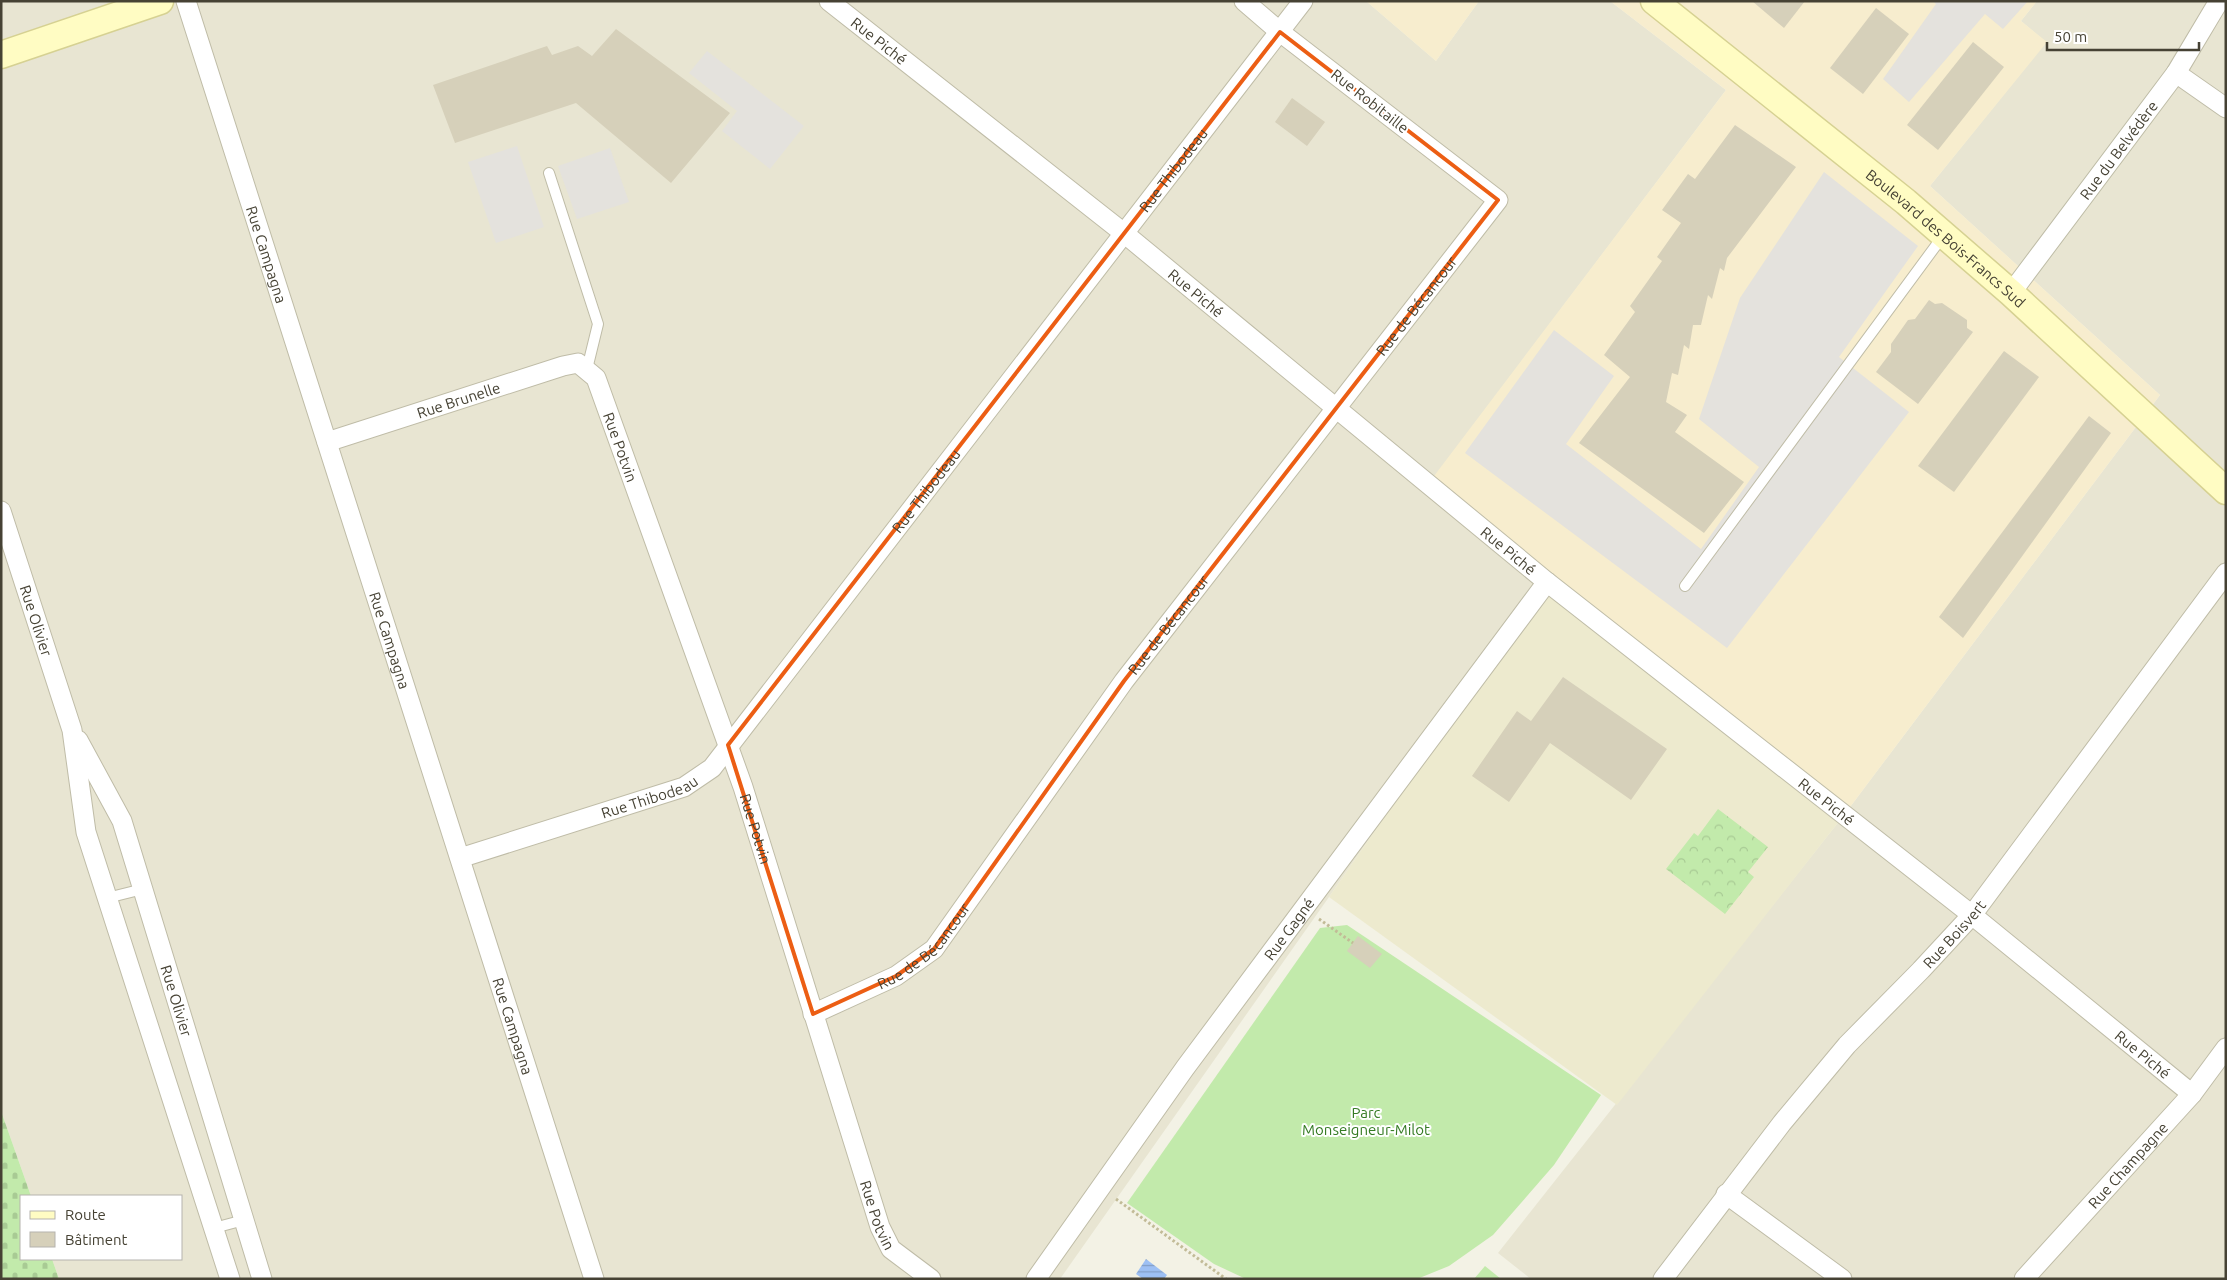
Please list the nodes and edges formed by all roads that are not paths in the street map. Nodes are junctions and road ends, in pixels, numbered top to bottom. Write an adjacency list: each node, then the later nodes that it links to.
1 (160, 1): 9 (street)
2 (186, 1): 19 (street, Rue Campagna)
3 (829, 1): 14 (street, Rue Piché)
4 (1244, 1): 8 (street, Rue Robitaille)
5 (1303, 1): 8 (street, Rue Thibodeau)
6 (2219, 1): 10 (street, Rue du Belvédère)
7 (1657, 2): 15 (street, Boulevard des Bois-Francs Sud)
8 (1280, 32): 13 (street, Rue Robitaille); 14 (street, Rue Thibodeau)
9 (1, 55)
10 (2176, 72): 11 (street); 16 (street, Rue du Belvédère)
11 (2226, 108)
12 (549, 173): 17 (lane)
13 (1498, 200): 18 (street, Rue de Bécancour)
14 (1125, 234): 18 (street, Rue Piché); 26 (street, Rue Thibodeau)
15 (1943, 235): 16 (street, Boulevard des Bois-Francs Sud); 24 (lane)
16 (2011, 294): 20 (street, Boulevard des Bois-Francs Sud)
17 (587, 369): 19 (street, Rue Brunelle); 26 (street, Rue Potvin)
18 (1336, 408): 23 (street, Rue Piché); 31 (street, Rue de Bécancour)
19 (327, 442): 27 (street, Rue Campagna)
20 (2226, 491)
21 (1, 511): 25 (street, Rue Olivier)
22 (2226, 574): 30 (street, Rue Boisvert)
23 (1547, 582): 30 (street, Rue Piché); 41 (street, Rue Gagné)
24 (1685, 586)
25 (72, 730): 28 (street, Rue Olivier); 29 (street, Rue Olivier)
26 (728, 745): 27 (street, Rue Thibodeau); 31 (street, Rue Potvin)
27 (460, 858): 39 (street, Rue Campagna)
28 (143, 889): 29 (lane); 35 (street, Rue Olivier)
29 (108, 898): 36 (street, Rue Olivier)
30 (1972, 915): 33 (street, Rue Piché); 34 (street, Rue Boisvert)
31 (813, 1014): 40 (street, Rue Potvin)
32 (2226, 1048): 33 (street, Rue Champagne)
33 (2192, 1094): 44 (street, Rue Champagne)
34 (1726, 1194): 42 (street, Rue Boisvert); 43 (street)
35 (244, 1220): 36 (lane); 38 (street, Rue Olivier)
36 (214, 1228): 37 (street, Rue Olivier)
37 (230, 1279)
38 (262, 1279)
39 (594, 1279)
40 (931, 1279)
41 (1036, 1279)
42 (1663, 1279)
43 (1842, 1279)
44 (2024, 1279)

